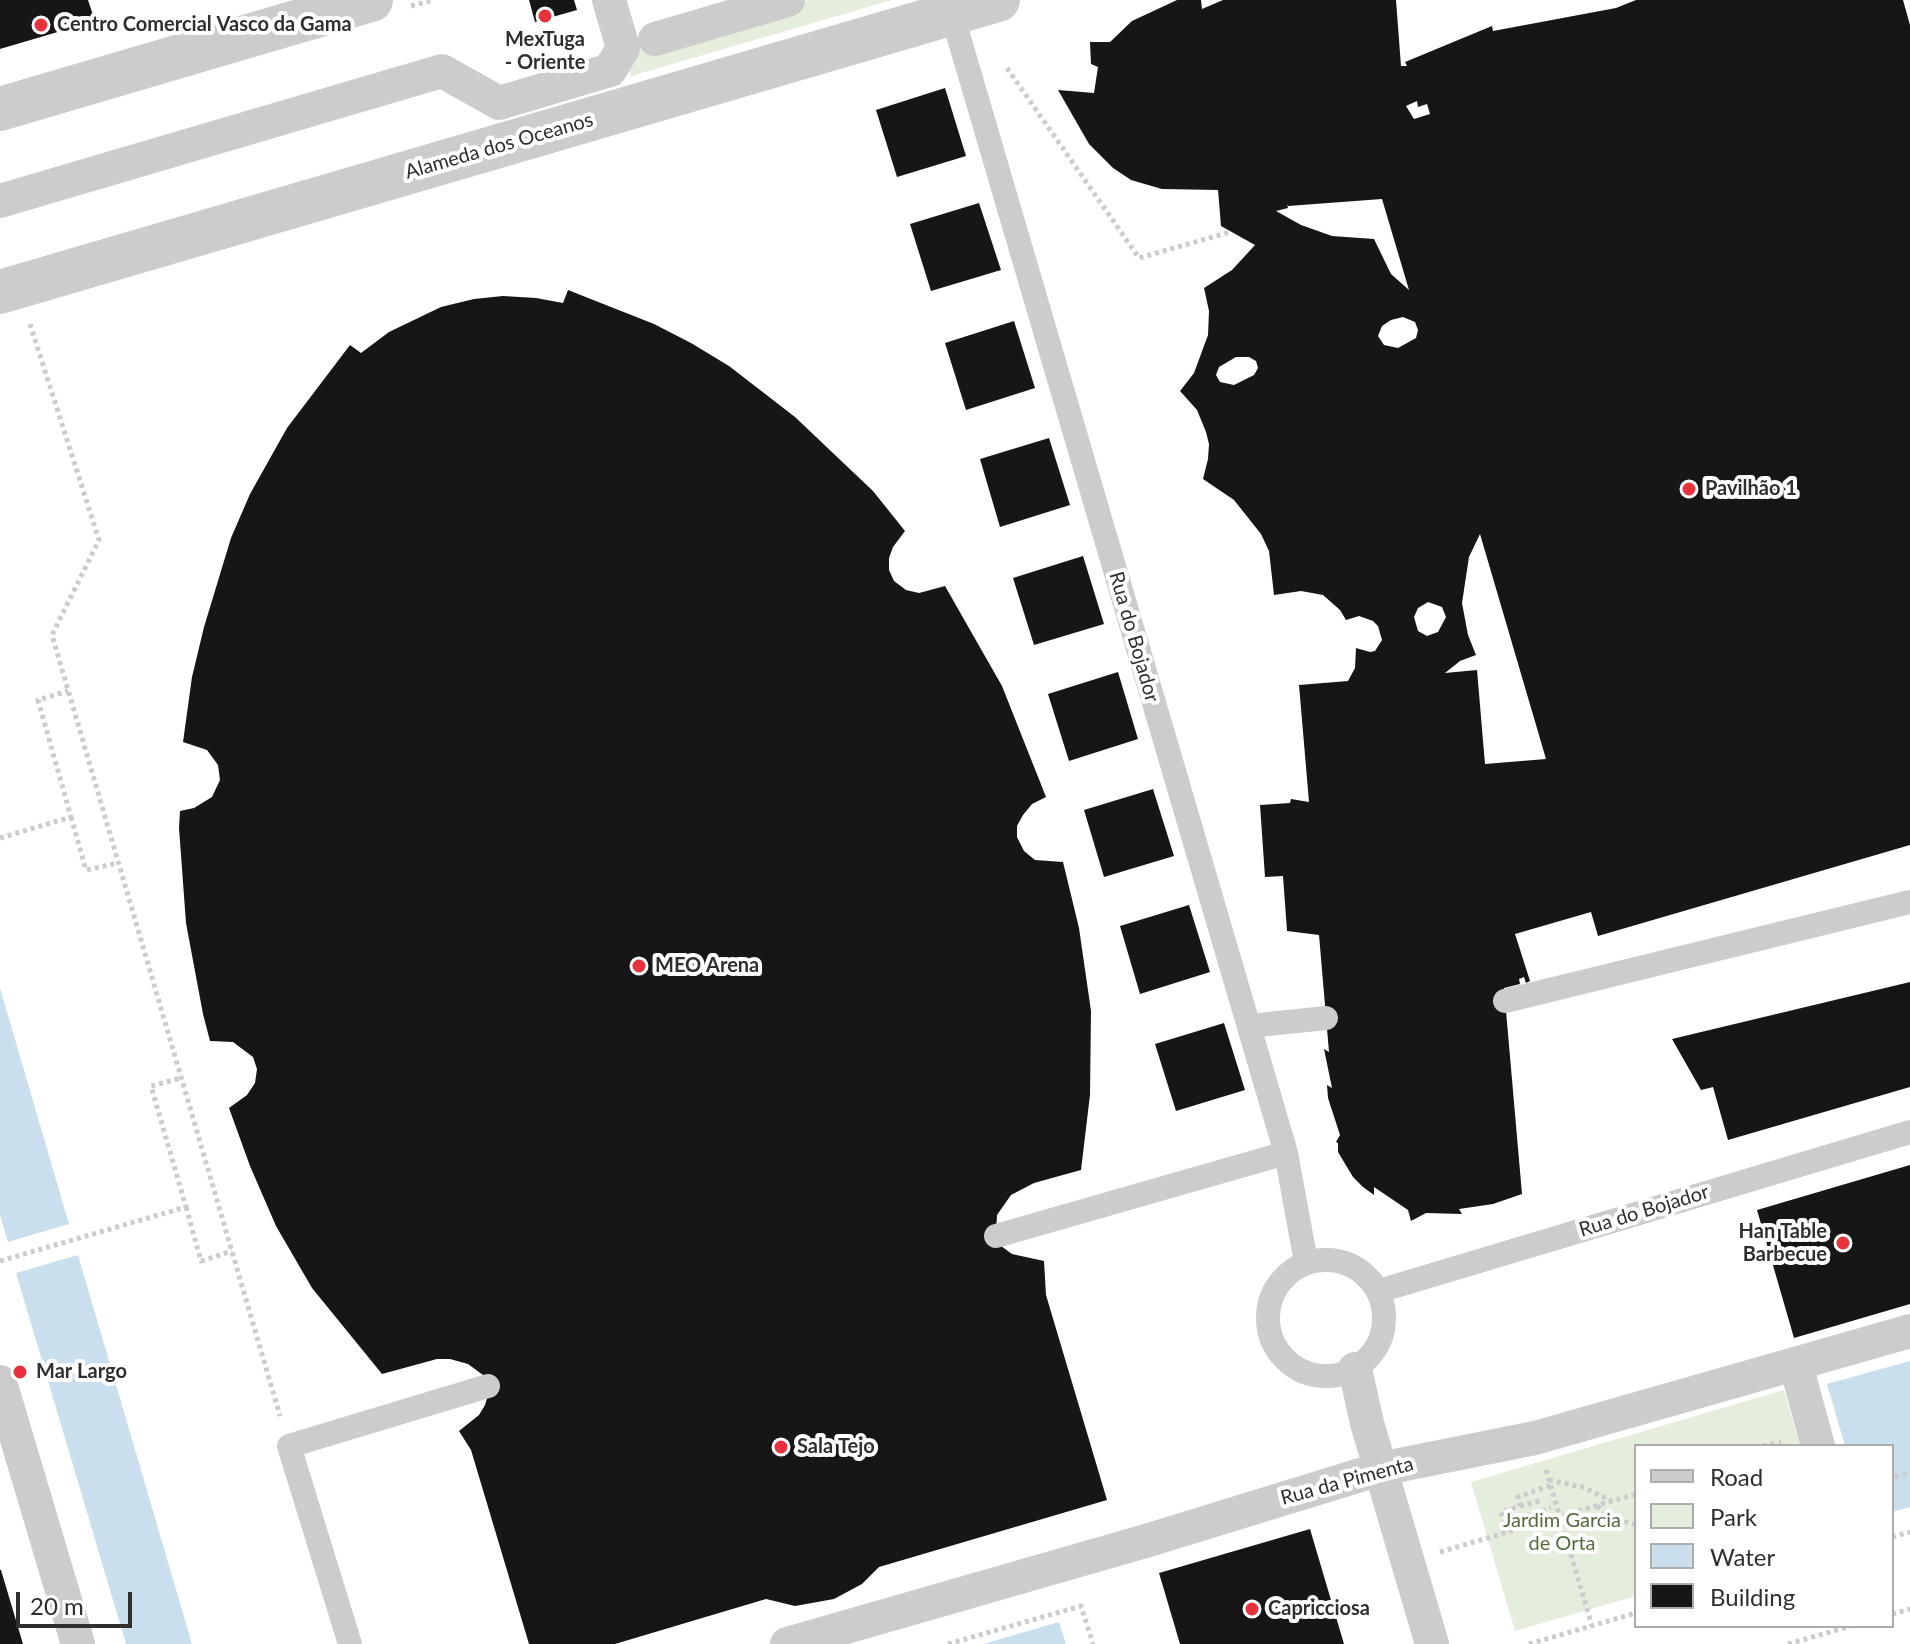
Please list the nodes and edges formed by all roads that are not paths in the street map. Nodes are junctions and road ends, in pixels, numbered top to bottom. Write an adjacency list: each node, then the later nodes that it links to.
1 (371, 0): 7 (street)
2 (609, 0): 8 (street, Alameda dos Oceanos)
3 (788, 0): 6 (street)
4 (998, 0): 5 (street, Alameda dos Oceanos)
5 (952, 14): 9 (street, Alameda dos Oceanos); 13 (lane, Rua do Bojador)
6 (655, 39)
7 (0, 109)
8 (0, 201)
9 (14, 306)
10 (1910, 902): 11 (lane)
11 (1505, 1001)
12 (1326, 1018): 13 (lane)
13 (1249, 1026): 15 (lane, Rua do Bojador)
14 (1910, 1132): 18 (lane, Rua do Bojador)
15 (1286, 1153): 16 (lane); 17 (lane, Rua do Bojador)
16 (996, 1236)
17 (1306, 1262): 18 (lane); 21 (lane)
18 (1379, 1291): 21 (lane)
19 (1910, 1331): 20 (street, Rua da Pimenta)
20 (1796, 1365): 24 (street); 25 (street, Rua da Pimenta)
21 (1355, 1369): 25 (street)
22 (0, 1382): 26 (street)
23 (488, 1386): 27 (lane)
24 (1817, 1444)
25 (1380, 1469): 28 (street, Rua da Pimenta); 29 (street)
26 (78, 1644)
27 (350, 1644)
28 (787, 1644)
29 (1432, 1644)

